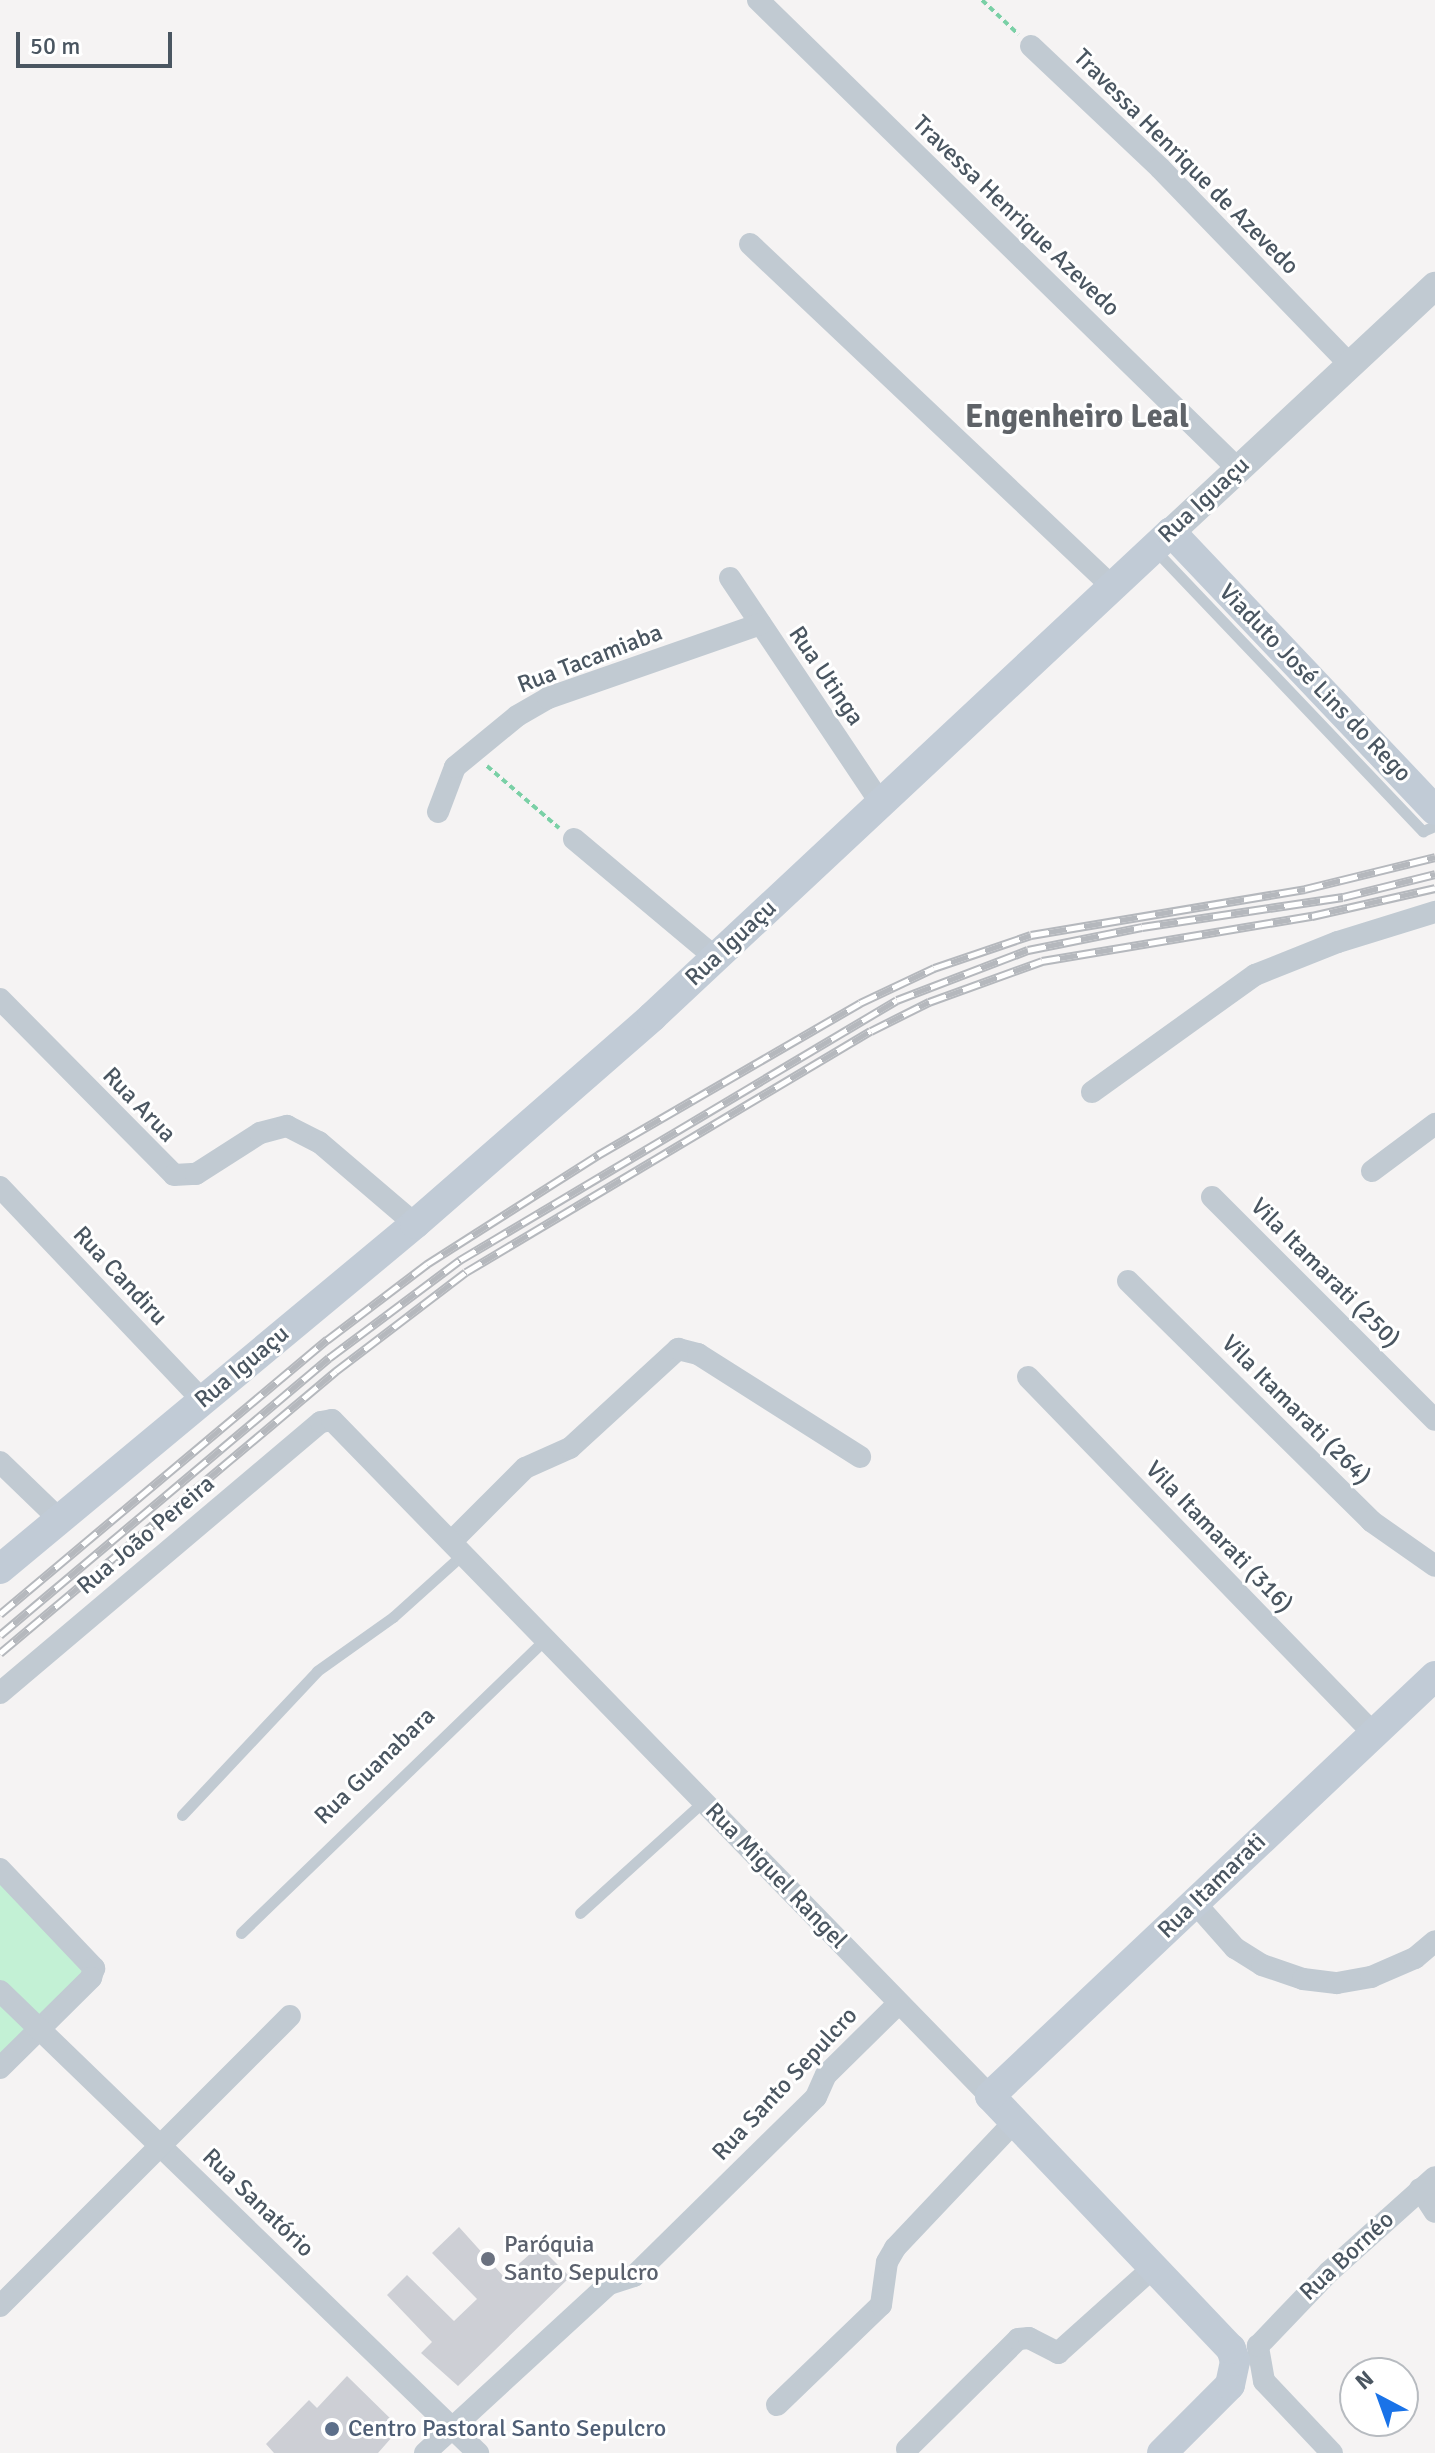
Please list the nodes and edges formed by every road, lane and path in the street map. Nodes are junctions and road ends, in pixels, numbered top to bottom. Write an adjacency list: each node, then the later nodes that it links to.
1 (758, 0): 7 (street, Travessa Henrique Azevedo)
2 (982, 0): 3 (path)
3 (1031, 46): 6 (street, Travessa Henrique de Azevedo)
4 (750, 244): 10 (street)
5 (1435, 286): 6 (street, Rua Iguaçu)
6 (1349, 364): 7 (street, Rua Iguaçu)
7 (1238, 469): 8 (street, Rua Iguaçu)
8 (1162, 540): 10 (main road, Rua Iguaçu); 15 (lane); 15 (main road, Viaduto José Lins do Rego)
9 (730, 578): 11 (street, Rua Utinga)
10 (1112, 586): 13 (main road, Rua Iguaçu)
11 (760, 624): 12 (street, Rua Tacamiaba); 13 (street, Rua Utinga)
12 (471, 753): 14 (street, Rua Tacamiaba); 17 (path)
13 (880, 802): 19 (main road, Rua Iguaçu)
14 (438, 812)
15 (1429, 820): 16 (lane)
16 (1435, 826)
17 (574, 839): 19 (street)
18 (1435, 912): 21 (street)
19 (716, 958): 26 (main road, Rua Iguaçu)
20 (0, 999): 26 (street, Rua Arua)
21 (1092, 1092)
22 (1435, 1124): 23 (street)
23 (1372, 1171)
24 (0, 1187): 29 (street, Rua Candiru)
25 (1212, 1197): 31 (street, Vila Itamarati (250))
26 (415, 1224): 29 (main road, Rua Iguaçu)
27 (1128, 1281): 36 (street, Vila Itamarati (264))
28 (1028, 1377): 41 (street, Vila Itamarati (316))
29 (202, 1400): 34 (main road, Rua Iguaçu)
30 (327, 1420): 35 (street, Rua Miguel Rangel); 40 (street, Rua João Pereira)
31 (1435, 1420)
32 (860, 1457): 35 (street)
33 (0, 1462): 34 (street)
34 (59, 1519): 37 (main road, Rua Iguaçu)
35 (458, 1547): 38 (street, Rua Miguel Rangel); 43 (lane)
36 (1435, 1566)
37 (0, 1569)
38 (547, 1638): 42 (street, Rua Miguel Rangel); 47 (lane, Rua Guanabara)
39 (1435, 1676): 41 (main road, Rua Itamarati)
40 (0, 1693)
41 (1373, 1733): 45 (main road, Rua Itamarati)
42 (704, 1801): 46 (lane); 50 (street, Rua Miguel Rangel)
43 (182, 1815)
44 (0, 1869): 52 (street)
45 (1195, 1903): 48 (street); 54 (main road, Rua Itamarati)
46 (580, 1913)
47 (241, 1933)
48 (1435, 1941)
49 (0, 1991): 52 (street, Rua Sanatório)
50 (898, 2004): 54 (street, Rua Miguel Rangel); 66 (street, Rua Santo Sepulcro)
51 (290, 2016): 56 (street)
52 (40, 2029): 53 (street); 56 (street, Rua Sanatório)
53 (0, 2068)
54 (990, 2096): 55 (main road, Rua Miguel Rangel)
55 (1014, 2122): 59 (main road, Rua Miguel Rangel); 65 (street)
56 (160, 2145): 60 (street); 66 (street, Rua Sanatório)
57 (1427, 2183): 58 (street); 62 (street, Rua Bornéo)
58 (1435, 2212)
59 (1154, 2267): 61 (main road, Rua Miguel Rangel); 67 (street)
60 (0, 2306)
61 (1222, 2338): 62 (street); 64 (main road, Rua Miguel Rangel)
62 (1262, 2339): 63 (street)
63 (1264, 2381): 64 (street); 71 (street)
64 (1230, 2385): 70 (main road)
65 (777, 2405)
66 (453, 2427): 68 (street, Rua Santo Sepulcro); 69 (street, Rua Sanatório)
67 (907, 2449)
68 (425, 2453)
69 (478, 2453)
70 (1162, 2453)
71 (1332, 2453)

